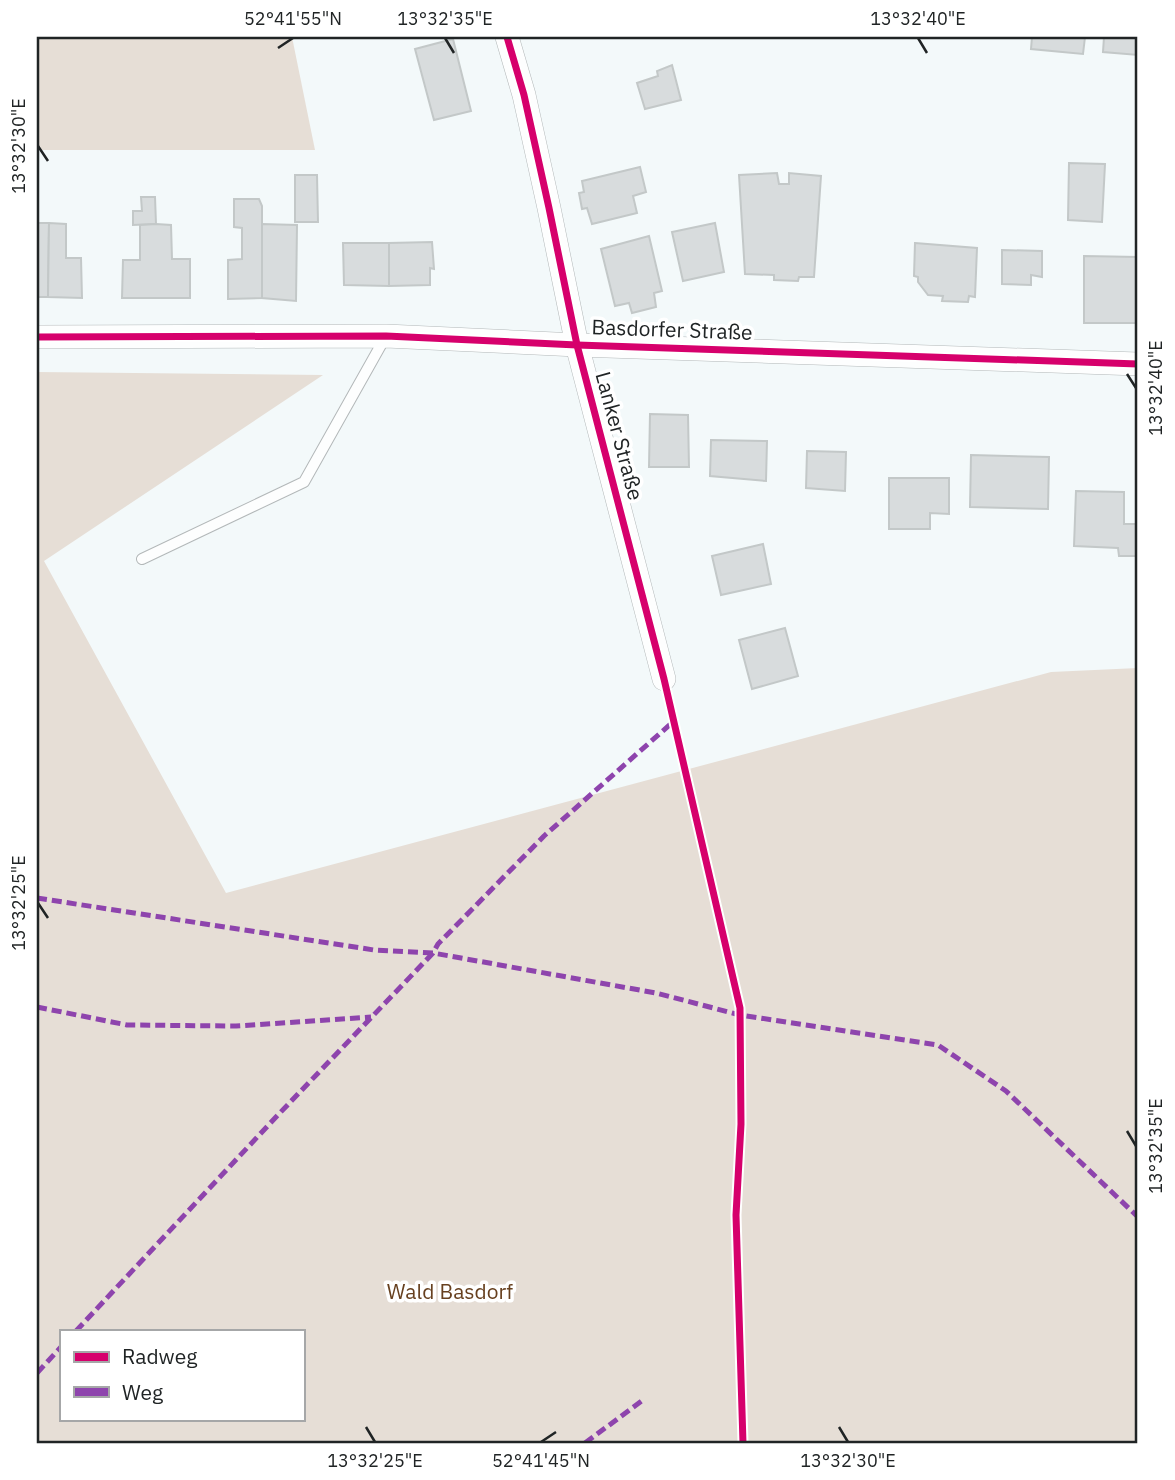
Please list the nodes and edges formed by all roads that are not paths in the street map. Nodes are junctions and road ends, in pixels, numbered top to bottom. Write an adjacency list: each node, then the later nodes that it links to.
1 (507, 37): 4 (street, Lanker Straße)
2 (387, 336): 3 (street, Basdorfer Straße); 4 (street, Basdorfer Straße); 6 (lane)
3 (37, 337)
4 (577, 345): 5 (street, Basdorfer Straße); 7 (street, Lanker Straße)
5 (1138, 364)
6 (142, 559)
7 (664, 679)

